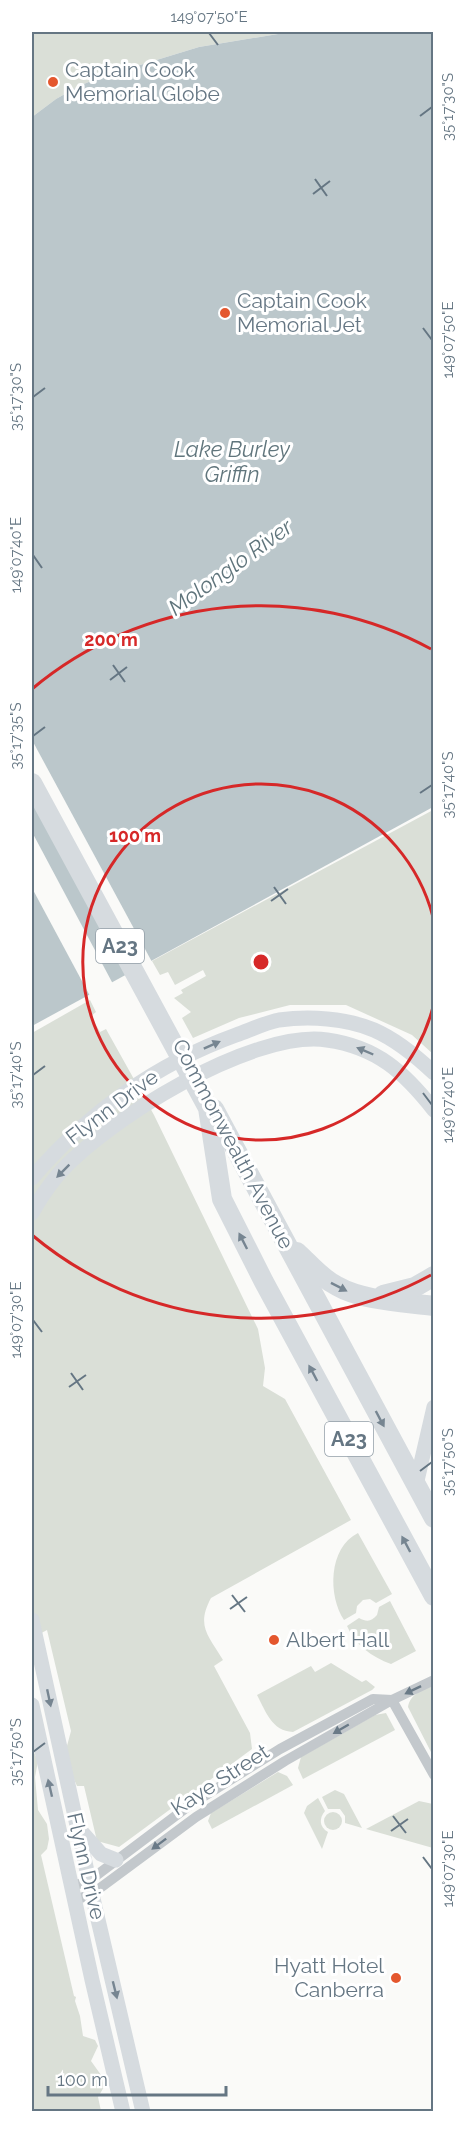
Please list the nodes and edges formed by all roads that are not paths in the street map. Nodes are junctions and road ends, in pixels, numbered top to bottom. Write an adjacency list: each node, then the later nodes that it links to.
1 (32, 771): 4 (highway, Commonwealth Avenue / A23)
2 (32, 783): 4 (highway, Commonwealth Avenue / A23)
3 (434, 1073): 6 (main road, Flynn Drive, one-way to 3)
4 (211, 1107): 8 (highway, Commonwealth Avenue / A23); 15 (highway, Commonwealth Avenue / A23, one-way to 4)
5 (434, 1110): 7 (main road, Flynn Drive, one-way to 7)
6 (32, 1178)
7 (32, 1213)
8 (283, 1238): 10 (highway, one-way to 10); 13 (highway, Commonwealth Avenue / A23, one-way to 13)
9 (434, 1276): 10 (highway)
10 (371, 1297): 11 (highway)
11 (434, 1306)
12 (434, 1407): 13 (main road)
13 (416, 1485): 14 (highway, Commonwealth Avenue / A23)
14 (434, 1518)
15 (434, 1596)
16 (32, 1620): 21 (main road, Flynn Drive, one-way to 21)
17 (434, 1680): 18 (street, Kaye Street, one-way to 18)
18 (392, 1700): 20 (street); 22 (street, Kaye Street); 23 (street, Kaye Street, one-way to 23)
19 (32, 1705): 24 (main road, Flynn Drive, one-way to 19)
20 (434, 1775)
21 (77, 1827): 22 (main road); 23 (main road, Flynn Drive)
22 (116, 1860): 23 (street, Kaye Street)
23 (90, 1887): 24 (street, Kaye Street); 25 (main road, Flynn Drive)
24 (73, 1893): 26 (main road, Flynn Drive)
25 (105, 1953): 26 (main road); 28 (main road, Flynn Drive, one-way to 28)
26 (88, 1956): 27 (main road, Flynn Drive)
27 (123, 2112)
28 (144, 2112)

